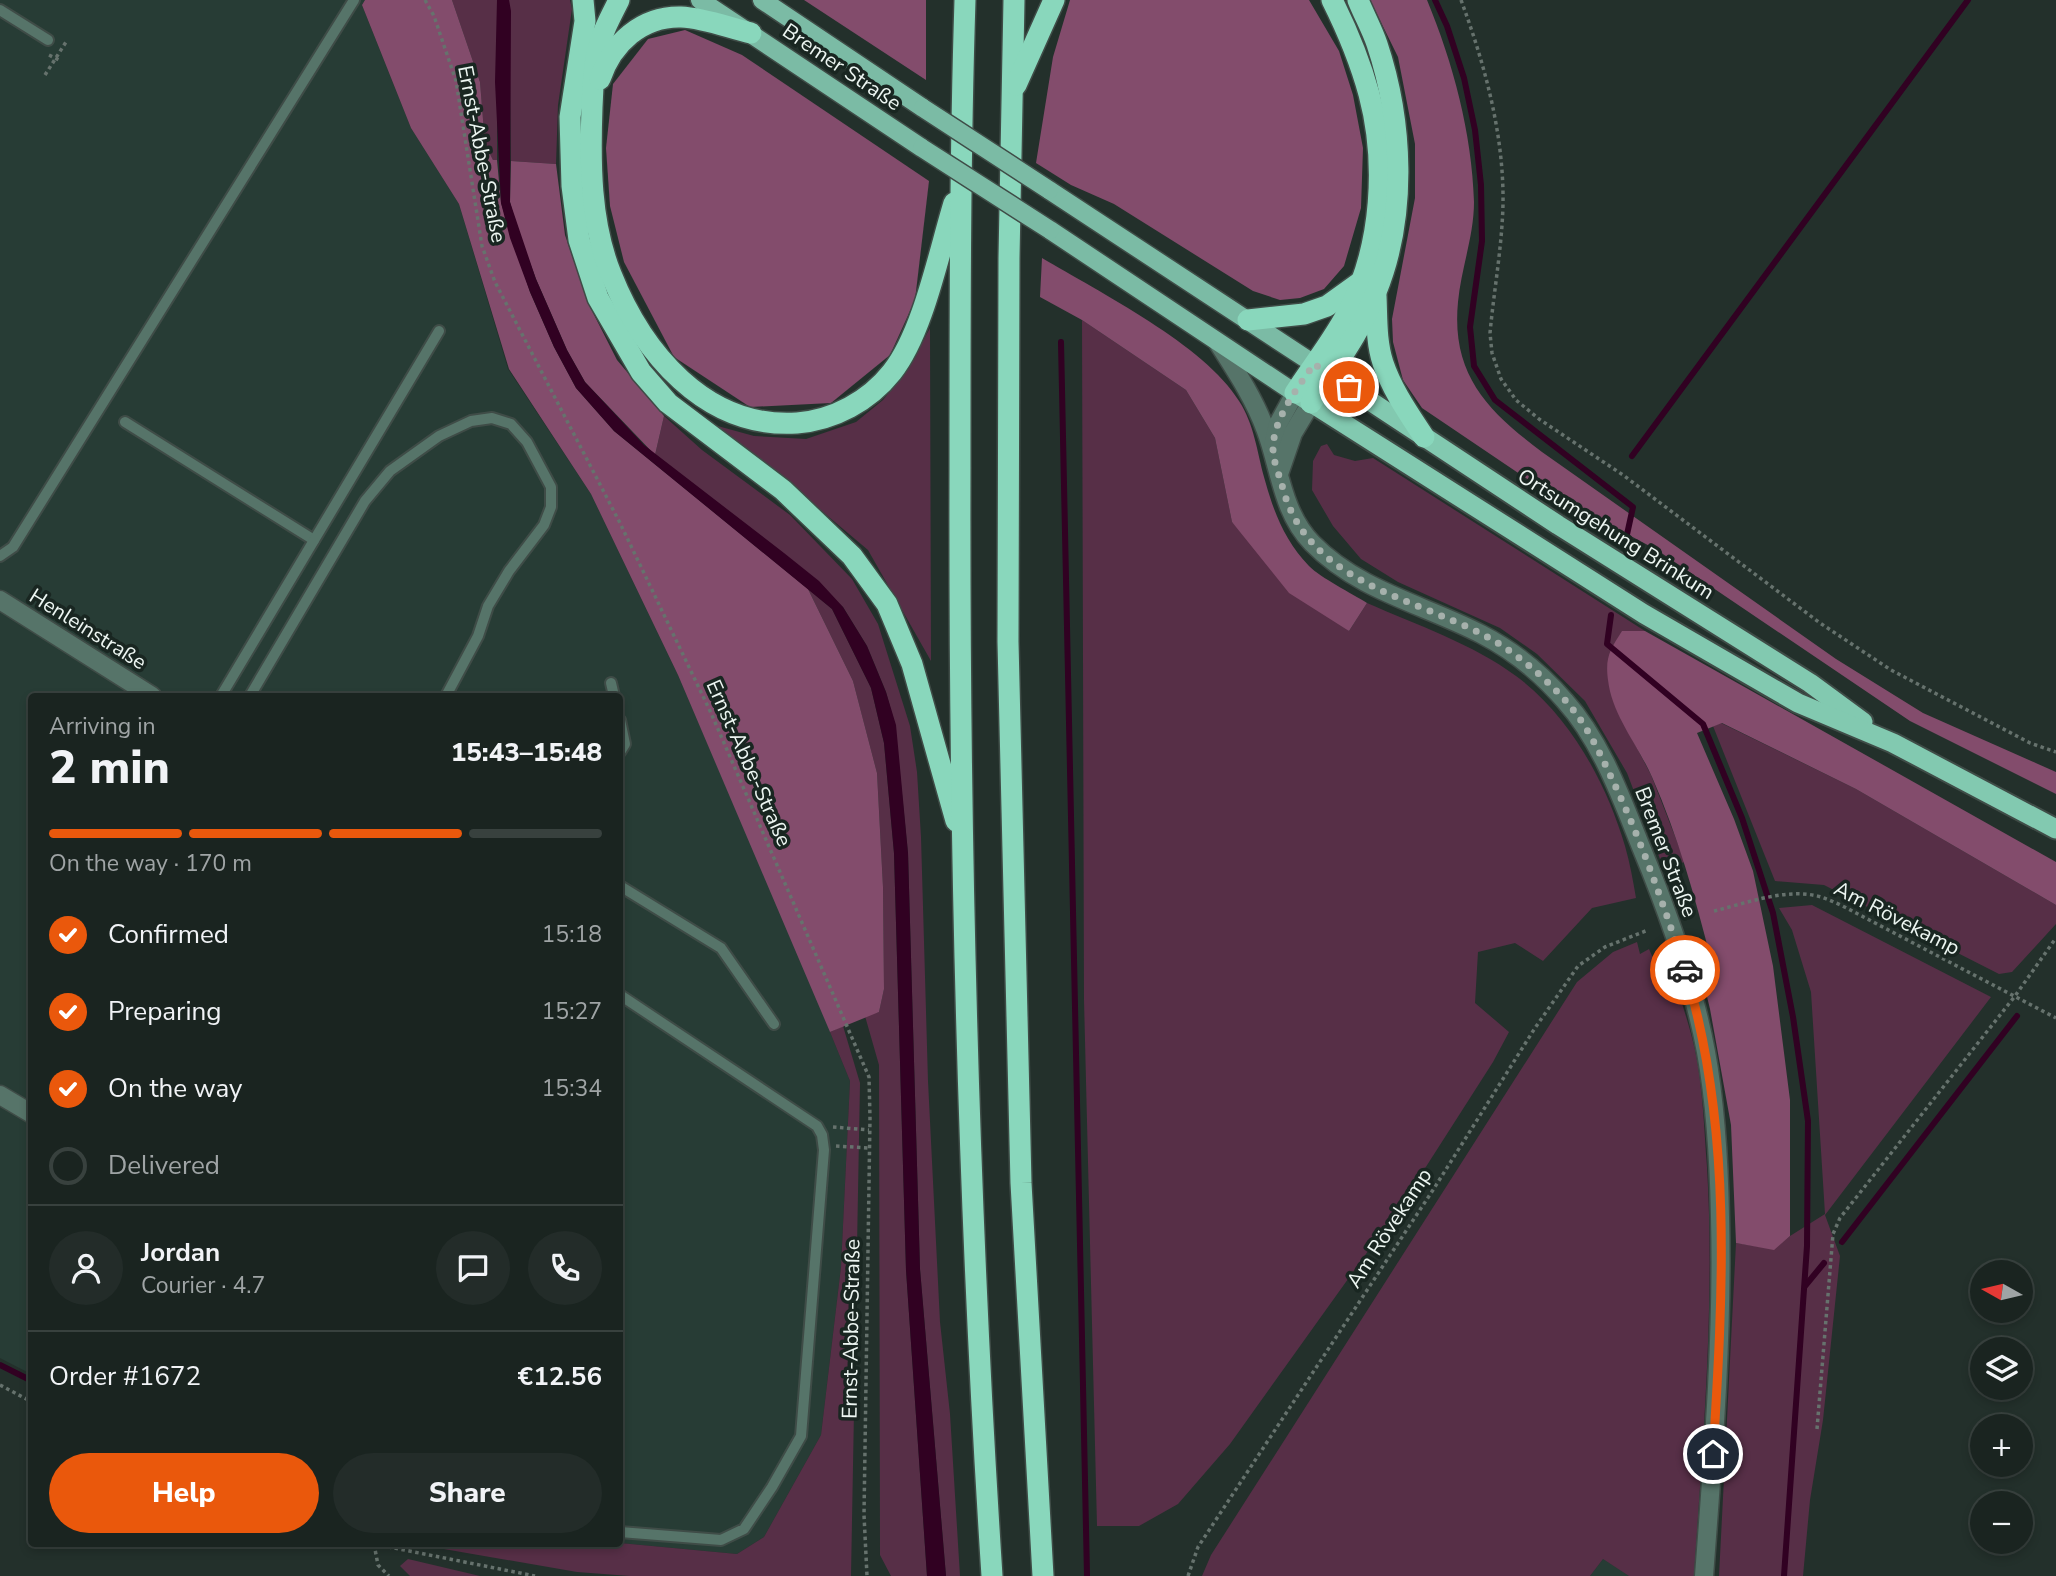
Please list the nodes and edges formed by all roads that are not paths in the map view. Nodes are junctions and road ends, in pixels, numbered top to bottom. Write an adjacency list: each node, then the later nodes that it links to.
1 (355, 0): 29 (lane)
2 (597, 0): 12 (highway)
3 (619, 0): 16 (highway)
4 (700, 0): 13 (main road, Bremer Straße)
5 (762, 0): 19 (main road, Bremer Straße, bridge)
6 (965, 0): 17 (highway)
7 (1014, 0): 15 (highway)
8 (1054, 0): 15 (highway)
9 (1332, 0): 18 (highway)
10 (1358, 0): 18 (highway)
11 (0, 10): 14 (lane)
12 (584, 11): 39 (highway)
13 (751, 33): 16 (highway); 21 (main road, Bremer Straße, bridge)
14 (48, 40)
15 (1010, 96): 47 (highway)
16 (592, 108): 17 (highway)
17 (961, 181): 39 (highway)
18 (1368, 288): 19 (highway); 22 (highway); 25 (highway)
19 (1248, 320): 22 (main road, Bremer Straße)
20 (439, 331): 28 (lane)
21 (1218, 342): 23 (main road, Bremer Straße); 26 (street, Bremer Straße)
22 (1321, 369): 23 (highway); 25 (highway, Ortsumgehung Brinkum)
23 (1303, 398): 26 (street, Bremer Straße); 27 (street); 37 (highway, Ortsumgehung Brinkum)
24 (125, 422): 28 (lane)
25 (1424, 437): 37 (highway, Ortsumgehung Brinkum)
26 (1273, 452): 27 (street, Bremer Straße)
27 (1279, 474): 48 (street, Bremer Straße)
28 (314, 540): 33 (lane)
29 (0, 556)
30 (0, 600): 32 (street, Henleinstraße)
31 (611, 683): 36 (lane)
32 (147, 693)
33 (223, 693)
34 (256, 693): 35 (lane)
35 (448, 693)
36 (613, 693)
37 (1893, 743): 38 (highway, Ortsumgehung Brinkum)
38 (2056, 829)
39 (964, 850): 46 (highway)
40 (623, 888): 42 (lane)
41 (623, 997): 45 (lane)
42 (774, 1024)
43 (0, 1095): 44 (street)
44 (28, 1112)
45 (623, 1532)
46 (992, 1576)
47 (1044, 1576)
48 (1704, 1576)

